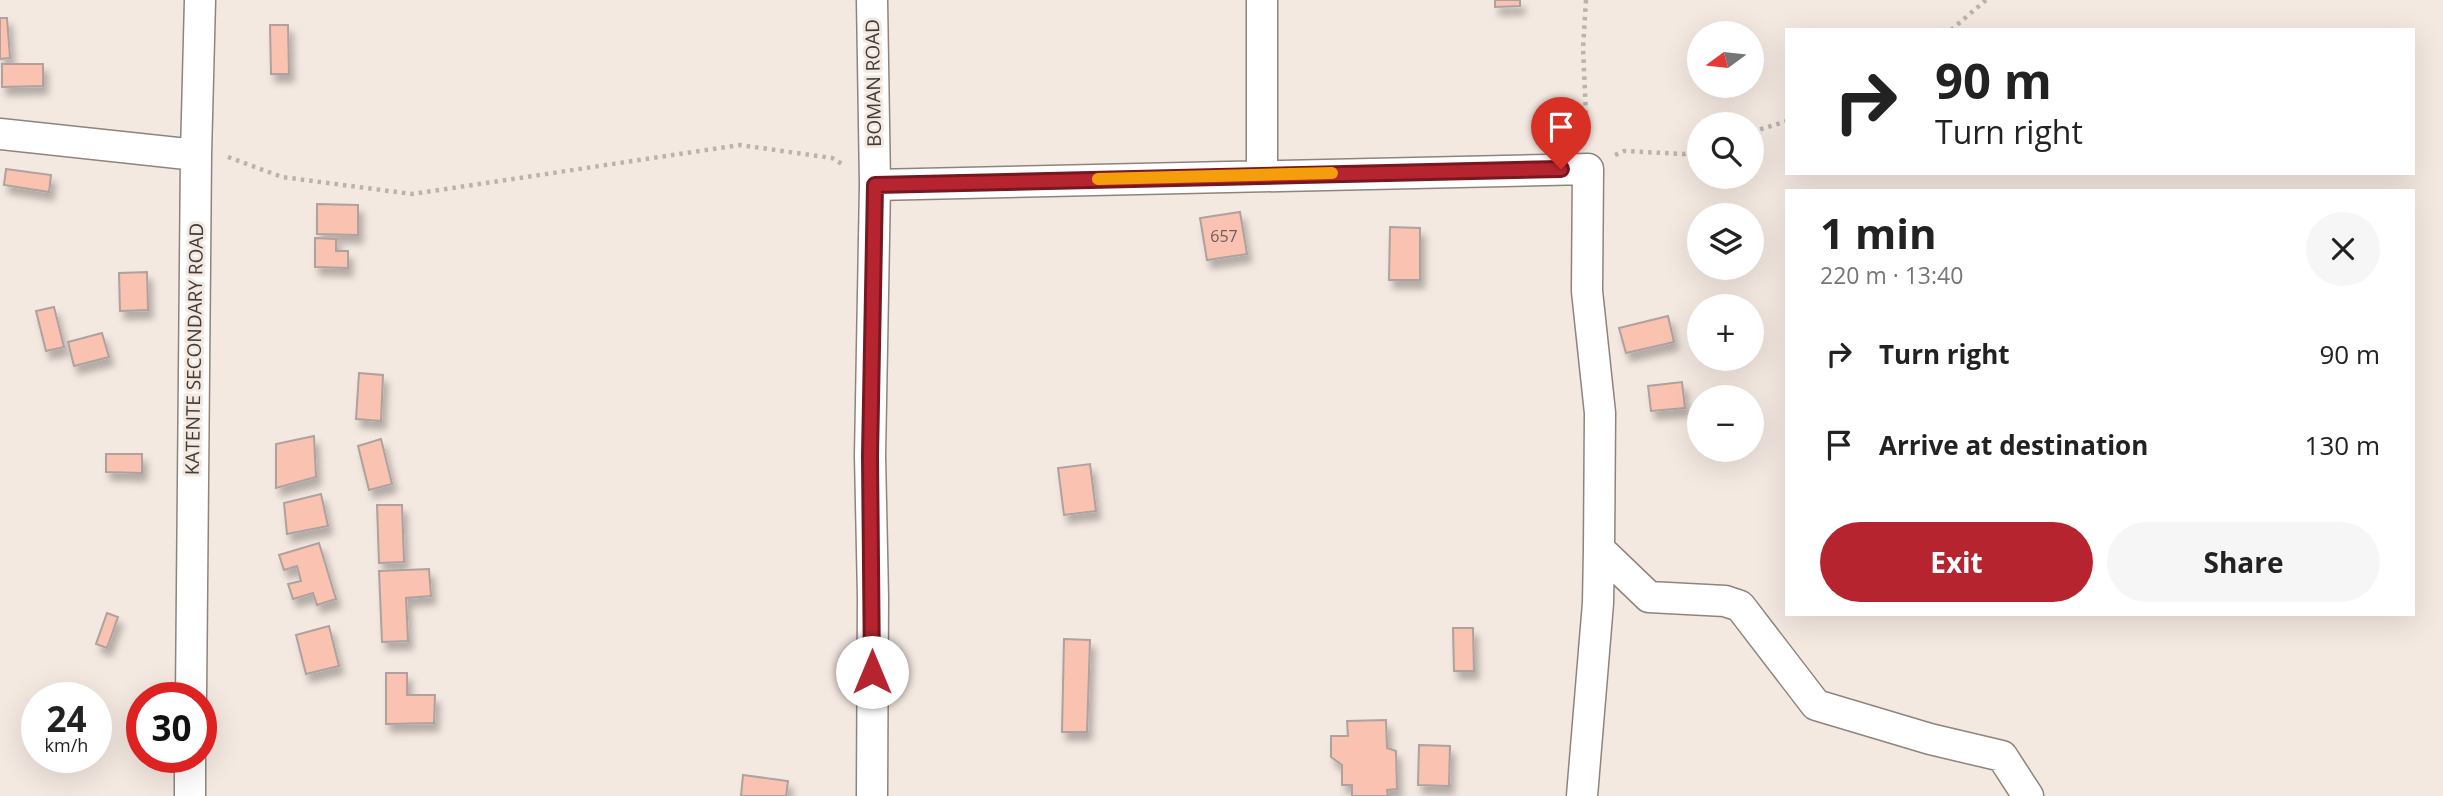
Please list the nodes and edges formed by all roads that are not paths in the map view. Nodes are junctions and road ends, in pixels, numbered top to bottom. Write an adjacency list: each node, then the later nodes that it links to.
1 (200, 0): 5 (street, KATENTE SECONDARY ROAD)
2 (872, 0): 7 (street, BOMAN ROAD)
3 (1262, 0): 6 (street)
4 (0, 134): 5 (street)
5 (196, 155): 9 (street, KATENTE SECONDARY ROAD)
6 (1262, 175): 7 (street); 8 (street)
7 (875, 185): 12 (street, BOMAN ROAD)
8 (1599, 549): 13 (street); 14 (street)
9 (191, 682)
10 (190, 773): 11 (street)
11 (190, 796)
12 (872, 796)
13 (1582, 796)
14 (2028, 796)

